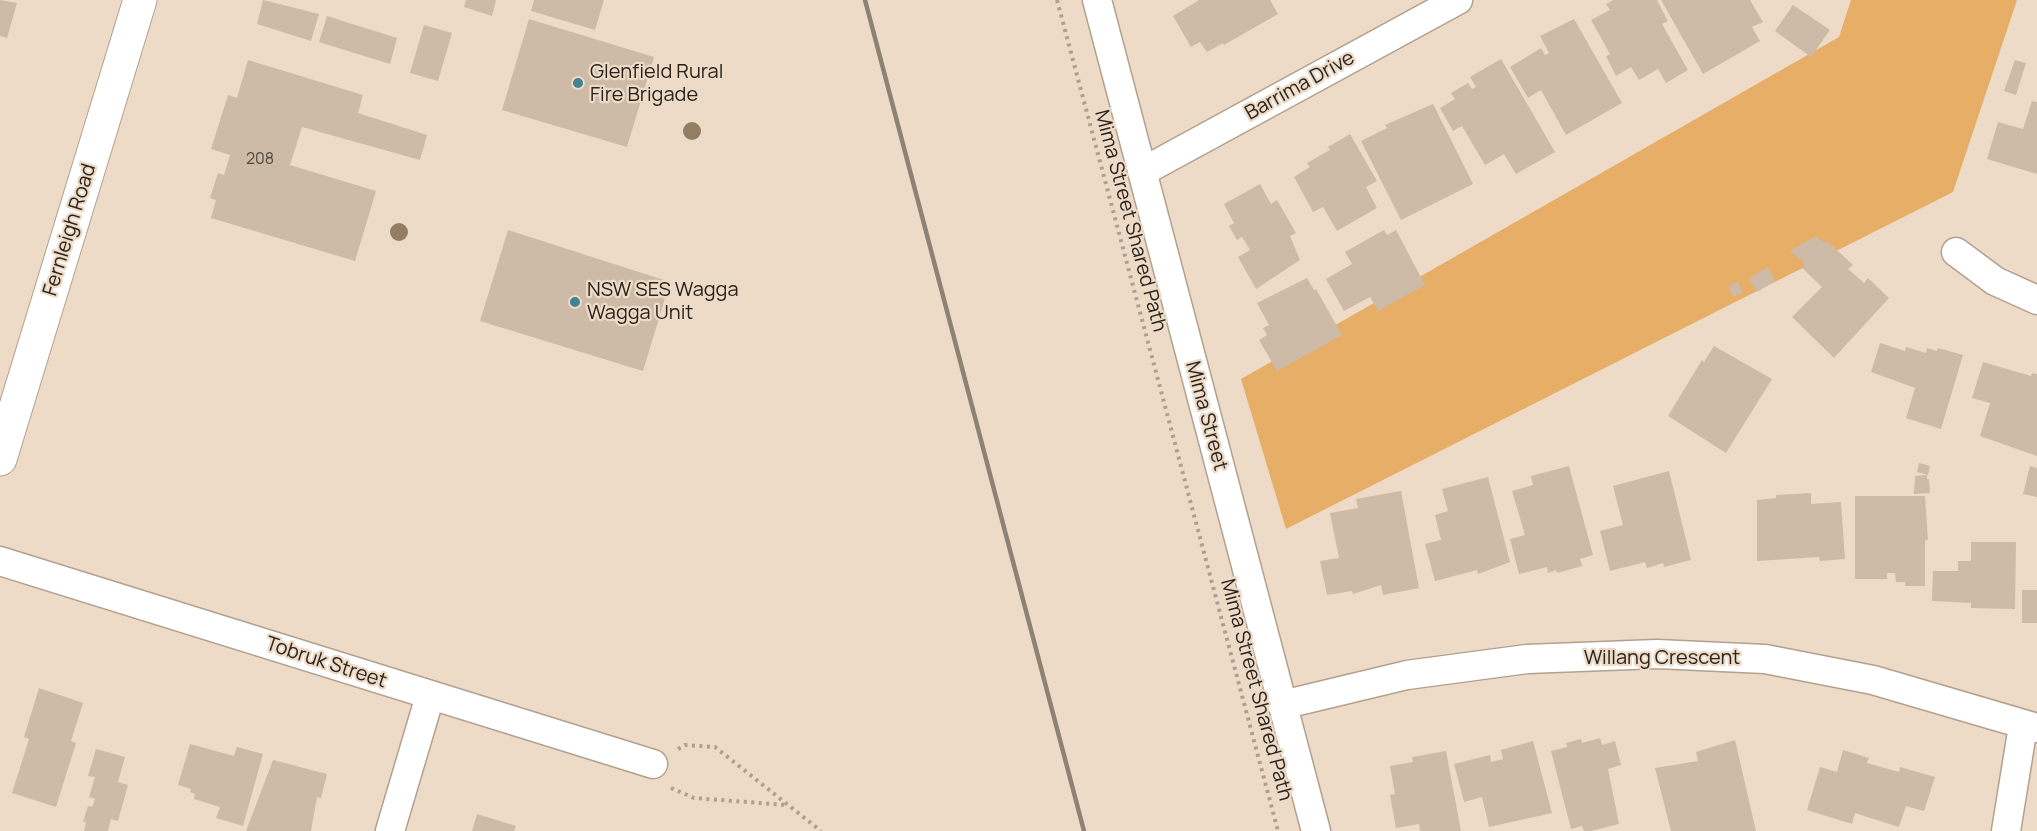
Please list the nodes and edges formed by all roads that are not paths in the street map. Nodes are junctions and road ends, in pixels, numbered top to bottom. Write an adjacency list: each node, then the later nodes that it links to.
1 (140, 0): 7 (street, Fernleigh Road)
2 (1097, 0): 4 (street, Mima Street)
3 (1458, 0): 4 (street, Barrima Drive)
4 (1142, 172): 10 (street, Mima Street)
5 (1956, 252): 6 (street)
6 (2037, 300)
7 (0, 459)
8 (0, 561): 9 (street, Tobruk Street)
9 (430, 696): 12 (street, Tobruk Street); 13 (street)
10 (1282, 705): 11 (street, Willang Crescent); 14 (street, Mima Street)
11 (2030, 727): 15 (street)
12 (653, 764)
13 (390, 831)
14 (1316, 831)
15 (2006, 831)

